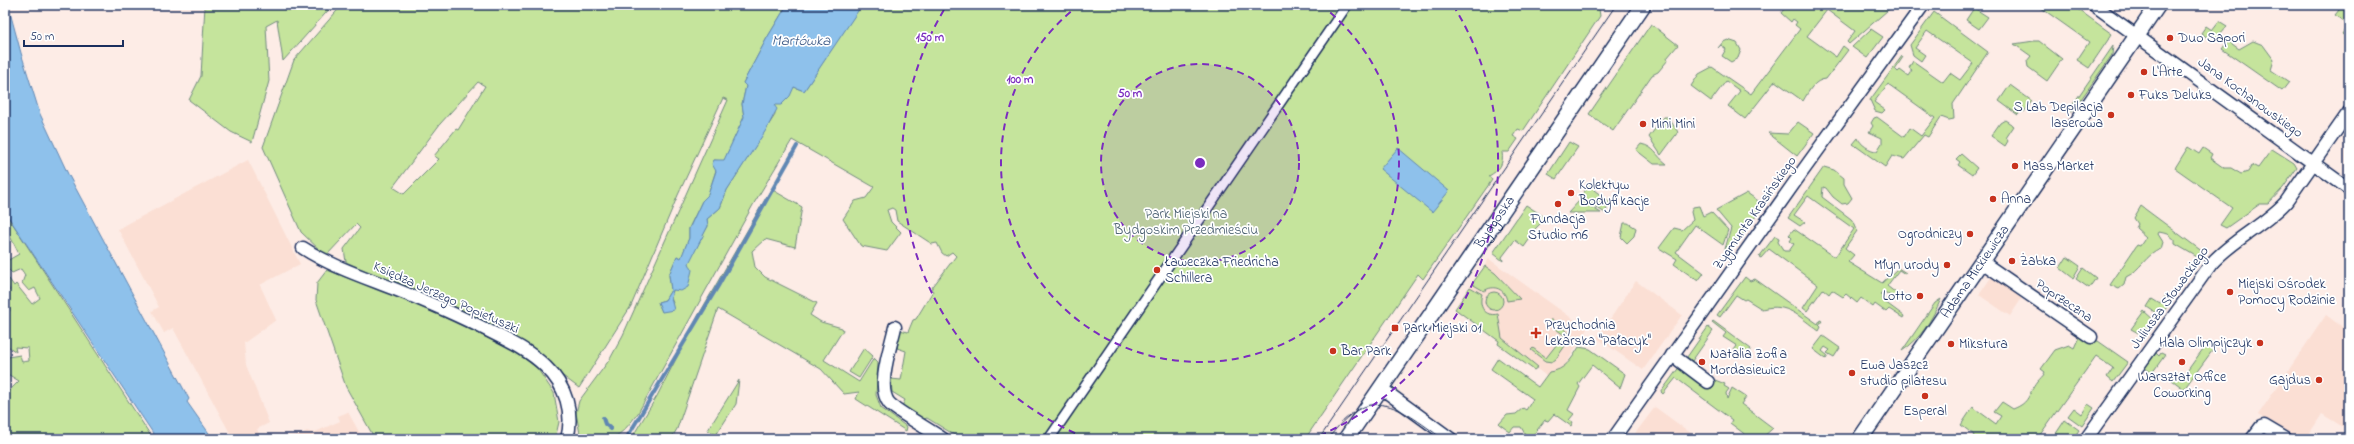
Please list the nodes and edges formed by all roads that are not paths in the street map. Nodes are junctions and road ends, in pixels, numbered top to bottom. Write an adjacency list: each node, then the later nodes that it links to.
1 (1347, 5): 20 (street)
2 (1643, 5): 16 (street, Bydgoska)
3 (1923, 5): 14 (street, Zygmunta Krasińskiego)
4 (2094, 5): 6 (street, Jana Kochanowskiego)
5 (2158, 5): 6 (street, Adama Mickiewicza)
6 (2138, 36): 8 (street, Jana Kochanowskiego); 11 (street, Adama Mickiewicza)
7 (2349, 112): 8 (street, Juliusza Słowackiego)
8 (2314, 162): 9 (street, Jana Kochanowskiego); 18 (street, Juliusza Słowackiego)
9 (2349, 189)
10 (303, 248): 17 (street, Księdza Jerzego Popiełuszki)
11 (1982, 262): 13 (street, Poprzeczna); 24 (street, Adama Mickiewicza)
12 (895, 327): 19 (street)
13 (2091, 337)
14 (1672, 355): 15 (street); 23 (street, Zygmunta Krasińskiego)
15 (1708, 382)
16 (1381, 388): 21 (street, Bydgoska); 22 (street)
17 (570, 435)
18 (2089, 438)
19 (943, 439)
20 (1049, 439)
21 (1346, 439)
22 (1451, 439)
23 (1613, 439)
24 (1860, 439)
25 (2252, 439): 26 (street)
26 (2286, 439)

